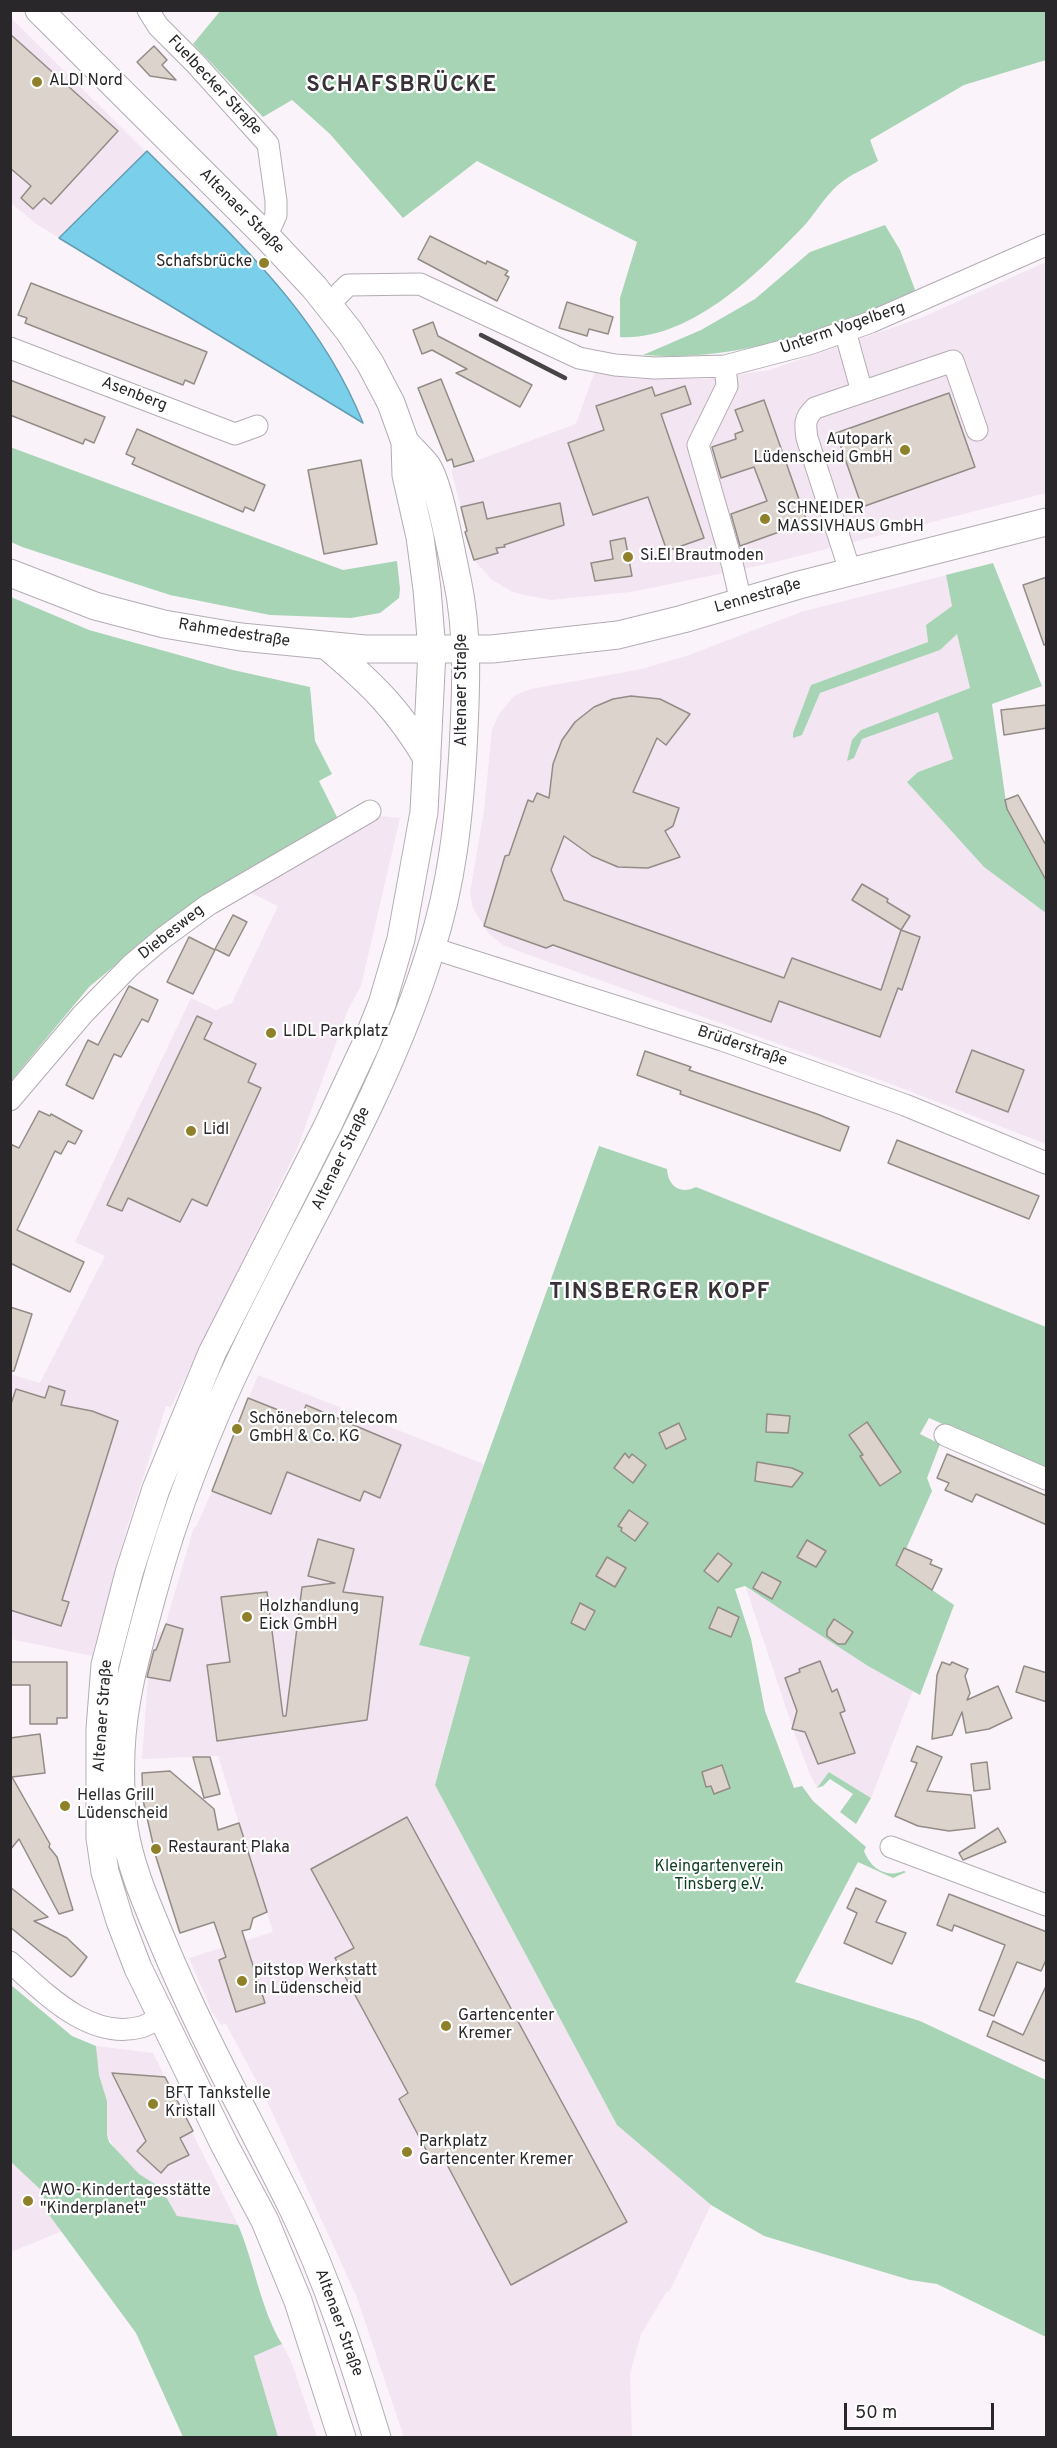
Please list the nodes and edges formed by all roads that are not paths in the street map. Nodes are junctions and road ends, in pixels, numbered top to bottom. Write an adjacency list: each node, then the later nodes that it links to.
1 (39, 10): 3 (main road, Altenaer Straße)
2 (148, 10): 3 (street, Fuelbecker Straße)
3 (263, 232): 5 (main road, Altenaer Straße)
4 (1047, 245): 6 (street, Unterm Vogelberg)
5 (329, 304): 8 (street, Unterm Vogelberg); 12 (main road, Altenaer Straße)
6 (845, 331): 8 (street, Unterm Vogelberg); 9 (street)
7 (10, 348): 10 (street, Asenberg)
8 (725, 366): 16 (street)
9 (862, 392): 11 (street); 14 (street)
10 (256, 426)
11 (977, 430)
12 (405, 442): 18 (main road, Altenaer Straße); 19 (main road, Altenaer Straße)
13 (1047, 522): 14 (main road, Lennestraße)
14 (850, 572): 16 (main road, Lennestraße)
15 (10, 573): 17 (main road, Rahmedestraße)
16 (741, 602): 18 (main road, Lennestraße)
17 (328, 647): 19 (main road, Rahmedestraße); 20 (main road)
18 (465, 650): 19 (main road, Rahmedestraße); 23 (main road, Altenaer Straße)
19 (432, 651): 20 (main road, Altenaer Straße)
20 (427, 758): 22 (main road, Altenaer Straße)
21 (370, 811): 24 (street, Diebesweg)
22 (401, 939): 23 (main road); 26 (main road, Altenaer Straße)
23 (432, 948): 25 (street, Brüderstraße); 27 (main road, Altenaer Straße)
24 (10, 1100)
25 (1047, 1163)
26 (245, 1288): 27 (main road); 28 (main road, Altenaer Straße)
27 (271, 1299): 29 (main road, Altenaer Straße)
28 (222, 1334): 29 (main road); 32 (main road, Altenaer Straße)
29 (247, 1345): 33 (main road, Altenaer Straße)
30 (945, 1435): 31 (street)
31 (1047, 1479)
32 (156, 1489): 33 (main road); 34 (main road, Altenaer Straße)
33 (183, 1498): 35 (main road, Altenaer Straße)
34 (135, 1552): 35 (main road); 40 (main road, Altenaer Straße)
35 (162, 1559): 39 (main road, Altenaer Straße)
36 (891, 1847): 37 (street)
37 (1047, 1905)
38 (10, 1962): 40 (street)
39 (189, 2004): 40 (main road); 41 (main road, Altenaer Straße)
40 (162, 2017): 42 (main road, Altenaer Straße)
41 (294, 2211): 42 (main road); 44 (main road, Altenaer Straße)
42 (265, 2221): 43 (main road, Altenaer Straße)
43 (342, 2438)
44 (377, 2438)

